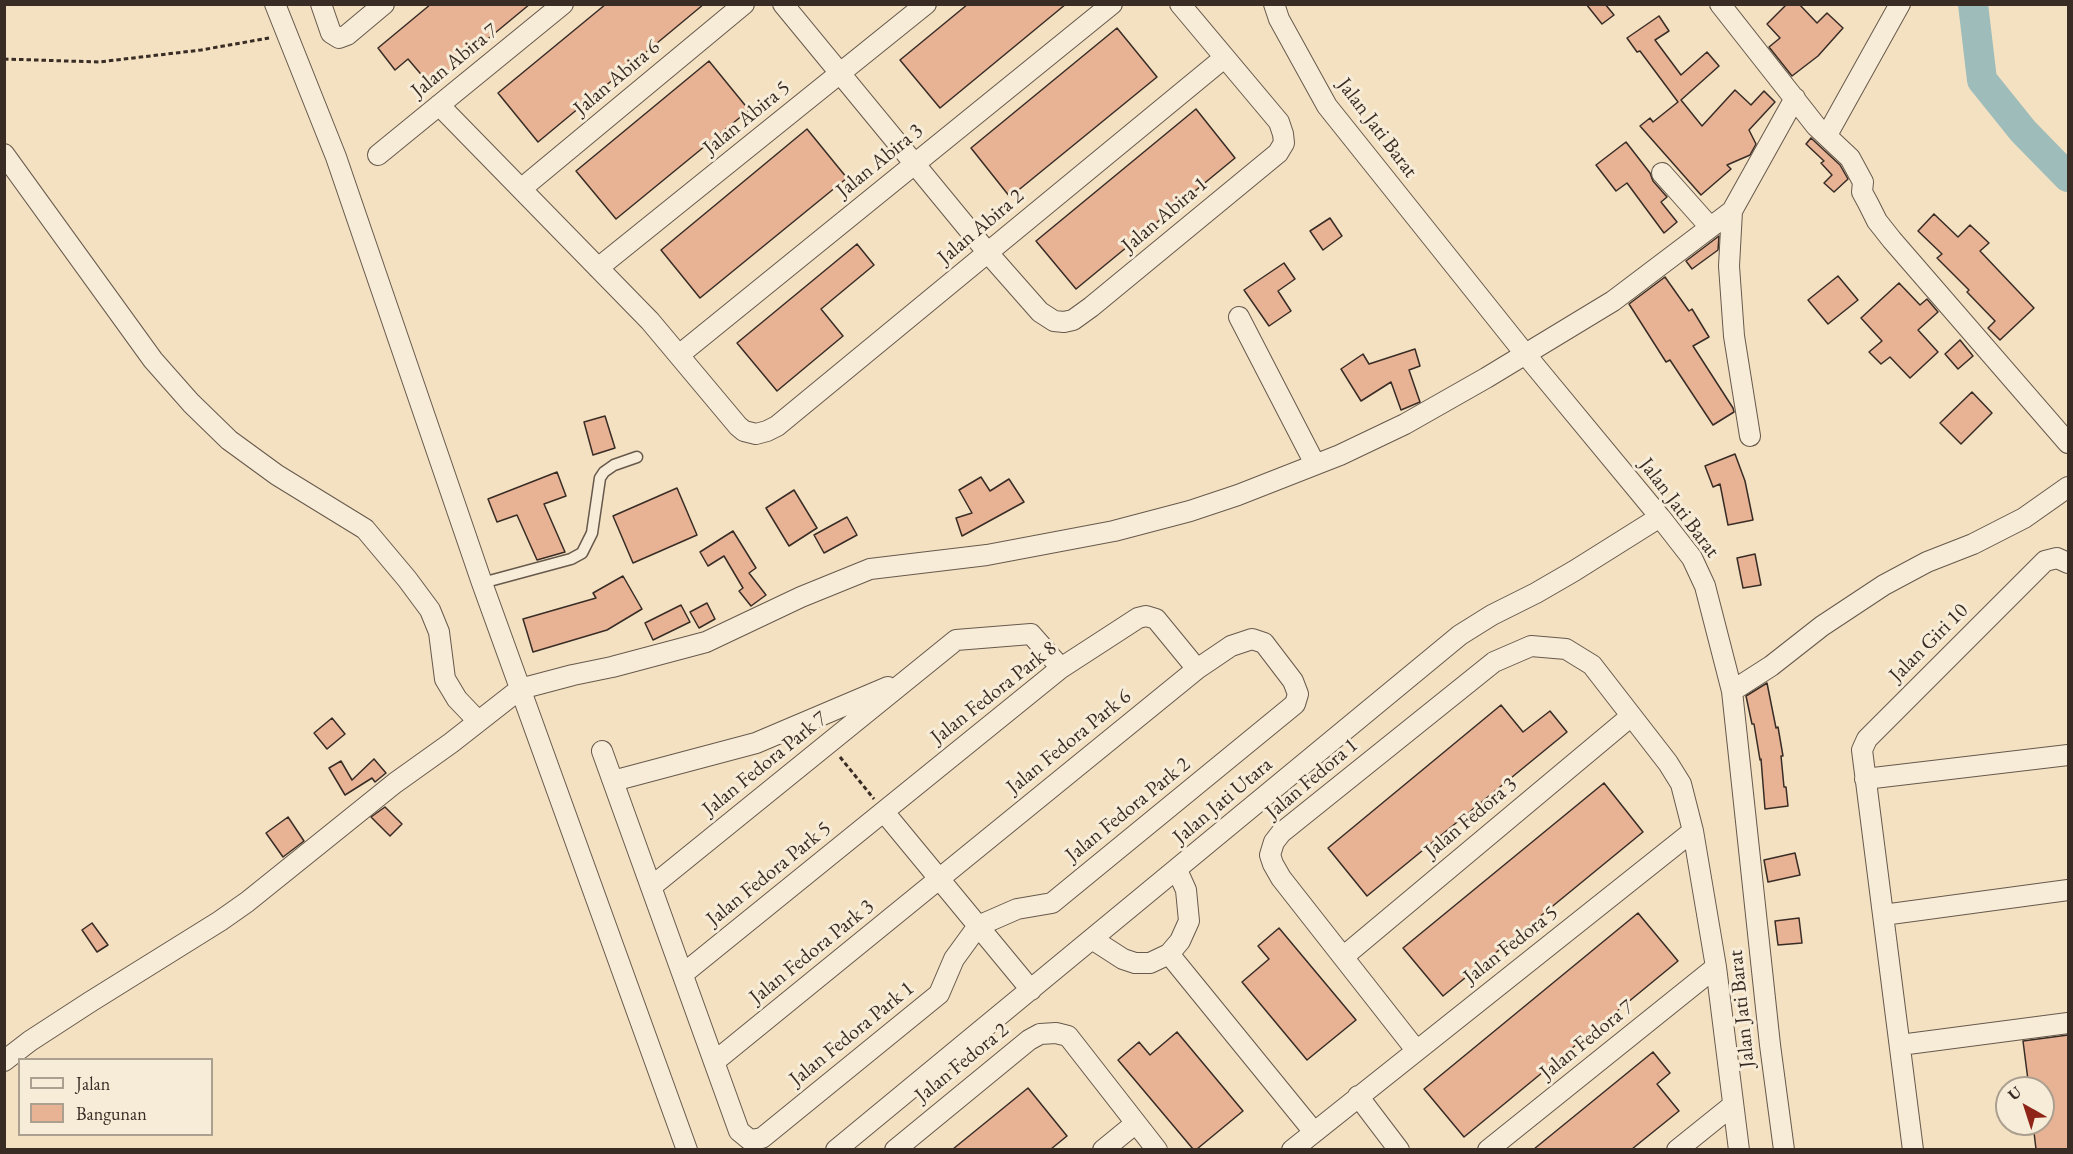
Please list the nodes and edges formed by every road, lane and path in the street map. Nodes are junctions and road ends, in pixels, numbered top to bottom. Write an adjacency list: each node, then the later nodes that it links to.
1 (275, 4): 13 (street)
2 (321, 4): 3 (street)
3 (384, 4)
4 (563, 4): 18 (street, Jalan Abira 7)
5 (744, 4): 24 (street, Jalan Abira 6)
6 (783, 4): 16 (street)
7 (926, 4): 16 (street, Jalan Abira 5)
8 (1112, 4): 22 (street, Jalan Abira 3)
9 (1180, 4): 15 (street)
10 (1274, 4): 31 (street, Jalan Jati Barat)
11 (1720, 4): 17 (street)
12 (1900, 4): 19 (street)
13 (286, 36): 14 (path); 39 (street)
14 (4, 58)
15 (1224, 58): 27 (street, Jalan Abira 2); 27 (street, Jalan Abira 1)
16 (840, 73): 22 (street); 28 (street, Jalan Abira 5)
17 (1795, 98): 19 (street); 25 (street)
18 (439, 105): 21 (street, Jalan Abira 7); 24 (street)
19 (1827, 135): 33 (street)
20 (4, 154): 47 (street)
21 (378, 155)
22 (915, 164): 27 (street); 30 (street, Jalan Abira 3)
23 (1662, 173): 26 (street)
24 (520, 189): 28 (street)
25 (1732, 211): 26 (street); 32 (street)
26 (1710, 227): 31 (street)
27 (988, 253): 30 (street, Jalan Abira 2)
28 (598, 268): 30 (street)
29 (1239, 317): 35 (street)
30 (679, 355)
31 (1526, 355): 35 (street); 37 (street, Jalan Jati Barat)
32 (1750, 436)
33 (2068, 443)
34 (637, 457): 39 (lane)
35 (1315, 464): 43 (street)
36 (2068, 487): 44 (street)
37 (1660, 518): 44 (street, Jalan Jati Barat); 55 (street, Jalan Jati Utara)
38 (2063, 561): 51 (street, Jalan Giri 10)
39 (482, 583): 43 (street)
40 (1061, 668): 41 (street, Jalan Fedora Park 8); 42 (street, Jalan Fedora Park 7); 53 (street, Jalan Fedora Park 8)
41 (1197, 669): 45 (street, Jalan Fedora Park 6); 56 (street, Jalan Fedora Park 6)
42 (909, 678): 48 (street, Jalan Fedora Park 7); 52 (street, Jalan Fedora Park 7)
43 (520, 690): 47 (street); 76 (street)
44 (1732, 691): 86 (street, Jalan Jati Barat)
45 (1295, 704): 60 (street, Jalan Fedora Park 2)
46 (1630, 717): 54 (street); 63 (street, Jalan Fedora 3); 63 (street, Jalan Fedora 1)
47 (478, 721): 70 (street)
48 (828, 743): 53 (path); 57 (street, Jalan Fedora Park 7)
49 (602, 751): 52 (street)
50 (2068, 755): 51 (street)
51 (1865, 779): 59 (street, Jalan Giri 10)
52 (613, 782): 57 (street)
53 (884, 812): 56 (street); 65 (street, Jalan Fedora Park 5)
54 (1693, 831): 64 (street); 69 (street, Jalan Fedora 5)
55 (1178, 870): 61 (street, Jalan Jati Utara); 62 (street)
56 (940, 879): 60 (street); 71 (street, Jalan Fedora Park 3)
57 (651, 887): 65 (street)
58 (2068, 890): 59 (street)
59 (1883, 915): 68 (street, Jalan Giri 10)
60 (978, 926): 66 (street); 71 (street, Jalan Fedora Park 1)
61 (1092, 939): 62 (street); 66 (street, Jalan Jati Utara)
62 (1169, 954): 75 (street)
63 (1343, 957): 69 (street, Jalan Fedora 1)
64 (1716, 967): 73 (street); 83 (street, Jalan Fedora 7)
65 (683, 974): 71 (street)
66 (1031, 990): 77 (street, Jalan Jati Utara)
67 (2068, 1023): 68 (street)
68 (1900, 1046): 87 (street, Jalan Giri 10)
69 (1416, 1050): 72 (street, Jalan Fedora 5)
70 (6, 1054)
71 (714, 1062)
72 (1358, 1096): 75 (street, Jalan Fedora 5); 82 (street)
73 (1733, 1105): 84 (street); 85 (street)
74 (1136, 1123): 78 (street, Jalan Fedora 2); 79 (street); 80 (street, Jalan Fedora 2)
75 (1314, 1132): 81 (street, Jalan Fedora 5)
76 (687, 1149)
77 (836, 1149)
78 (895, 1149)
79 (1103, 1149)
80 (1157, 1149)
81 (1292, 1149)
82 (1399, 1149)
83 (1488, 1149)
84 (1677, 1149)
85 (1739, 1149)
86 (1784, 1149)
87 (1913, 1149)

